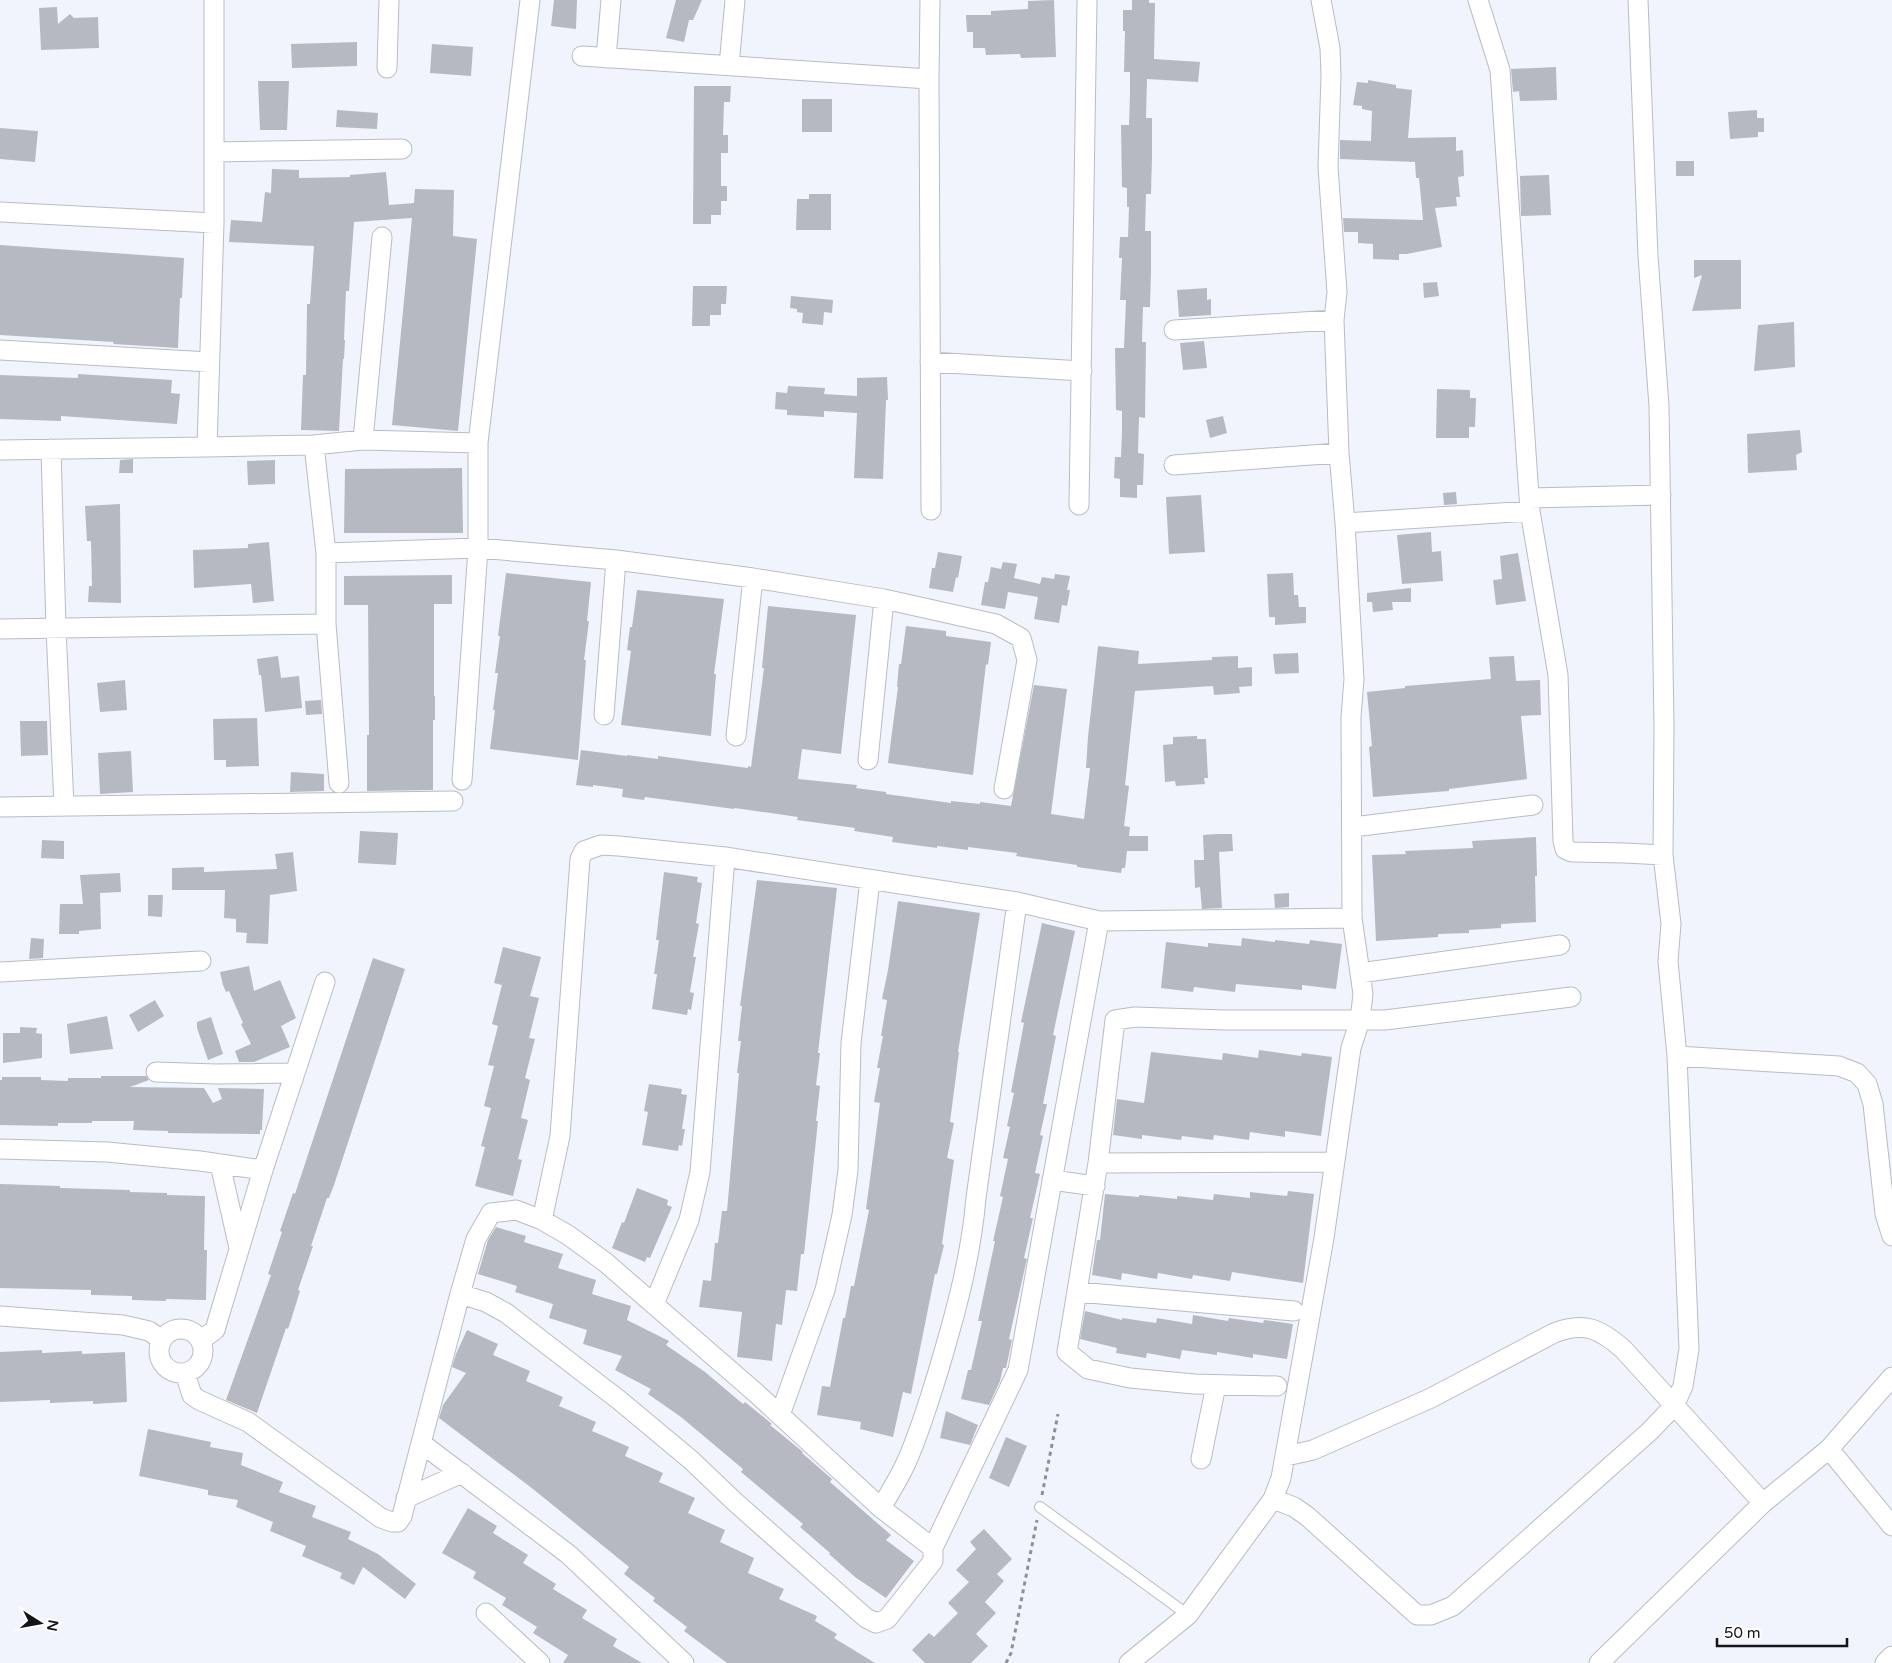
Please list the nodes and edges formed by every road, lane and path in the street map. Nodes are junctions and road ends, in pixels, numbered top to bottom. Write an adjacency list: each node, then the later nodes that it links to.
1 (214, 0): 17 (street)
2 (389, 0): 14 (street)
3 (530, 0): 28 (street)
4 (611, 0): 12 (street)
5 (736, 0): 13 (street)
6 (930, 0): 15 (street)
7 (1321, 0): 21 (street)
8 (1478, 0): 36 (street)
9 (1638, 0): 35 (street)
10 (1087, 2): 26 (street)
11 (582, 56): 12 (street)
12 (606, 58): 13 (street)
13 (729, 66): 15 (street)
14 (387, 68)
15 (929, 79): 25 (street)
16 (402, 149): 17 (street)
17 (214, 152): 19 (street)
18 (0, 212): 19 (street)
19 (214, 223): 24 (street)
20 (382, 237): 27 (street)
21 (1334, 320): 22 (street); 33 (street)
22 (1174, 330)
23 (0, 350): 24 (street)
24 (210, 362): 30 (street)
25 (930, 362): 26 (street); 38 (street)
26 (1082, 371): 37 (street)
27 (364, 440): 28 (street); 29 (street)
28 (478, 443): 40 (street)
29 (314, 445): 30 (street); 41 (street)
30 (206, 447): 31 (street)
31 (51, 449): 32 (street); 46 (street)
32 (0, 450)
33 (1339, 453): 34 (street); 39 (street)
34 (1174, 465)
35 (1661, 495): 36 (street); 59 (street)
36 (1530, 505): 39 (street); 59 (street)
37 (1080, 506)
38 (931, 510)
39 (1345, 523): 58 (street)
40 (478, 548): 41 (street); 42 (street); 51 (street)
41 (326, 553): 45 (street)
42 (616, 560): 43 (street); 48 (street)
43 (752, 578): 44 (street); 49 (street)
44 (884, 599): 50 (street); 53 (street)
45 (326, 624): 46 (street); 52 (street)
46 (56, 628): 47 (street); 57 (street)
47 (0, 630)
48 (604, 715)
49 (736, 736)
50 (868, 760)
51 (462, 780)
52 (339, 783)
53 (1004, 789)
54 (453, 801): 57 (street)
55 (1533, 805): 58 (street)
56 (0, 806): 57 (street)
57 (64, 806)
58 (1353, 827): 63 (street)
59 (1662, 855): 72 (street)
60 (725, 858): 61 (street); 82 (street); 87 (street)
61 (870, 880): 62 (street); 98 (street)
62 (1017, 902): 64 (street); 108 (street)
63 (1352, 918): 64 (street); 68 (street)
64 (1099, 921): 80 (street)
65 (1560, 945): 68 (street)
66 (201, 961): 67 (street)
67 (0, 972)
68 (1360, 973): 71 (street)
69 (325, 982): 74 (street)
70 (1571, 997): 71 (street)
71 (1360, 1020): 76 (street); 77 (street)
72 (1677, 1056): 83 (street); 96 (street)
73 (156, 1072): 74 (street)
74 (295, 1073): 79 (street)
75 (0, 1149): 78 (street)
76 (1335, 1162): 77 (street); 101 (street)
77 (1098, 1163): 81 (street)
78 (220, 1164): 79 (street); 84 (street)
79 (263, 1170): 84 (street)
80 (1052, 1180): 81 (street); 110 (street)
81 (1095, 1186): 85 (street)
82 (542, 1220): 86 (street); 87 (street)
83 (1892, 1236)
84 (239, 1250): 91 (street)
85 (1078, 1292): 88 (street); 94 (street)
86 (460, 1294): 99 (street); 110 (street)
87 (654, 1304): 98 (street)
88 (1294, 1311)
89 (0, 1316): 90 (street)
90 (162, 1340): 91 (street); 92 (street)
91 (201, 1340): 92 (street)
92 (185, 1373): 104 (street)
93 (1892, 1377): 100 (street)
94 (1216, 1385): 95 (street); 102 (street)
95 (1277, 1386)
96 (1674, 1406): 101 (street); 105 (street); 106 (street)
97 (1058, 1414): 107 (path)
98 (780, 1415): 108 (street)
99 (421, 1443): 103 (street); 104 (street)
100 (1829, 1449): 106 (street); 109 (street)
101 (1286, 1456): 105 (street)
102 (1201, 1459)
103 (462, 1473): 104 (street); 115 (street)
104 (406, 1498)
105 (1273, 1499): 112 (street)
106 (1762, 1503): 118 (street)
107 (1040, 1507): 112 (lane); 116 (path)
108 (881, 1508): 110 (street)
109 (1892, 1526)
110 (933, 1548)
111 (486, 1613): 114 (street)
112 (1188, 1616): 117 (street)
113 (1892, 1656): 119 (street)
114 (540, 1663)
115 (684, 1663)
116 (1006, 1663)
117 (1129, 1663)
118 (1599, 1663)
119 (1885, 1663)

